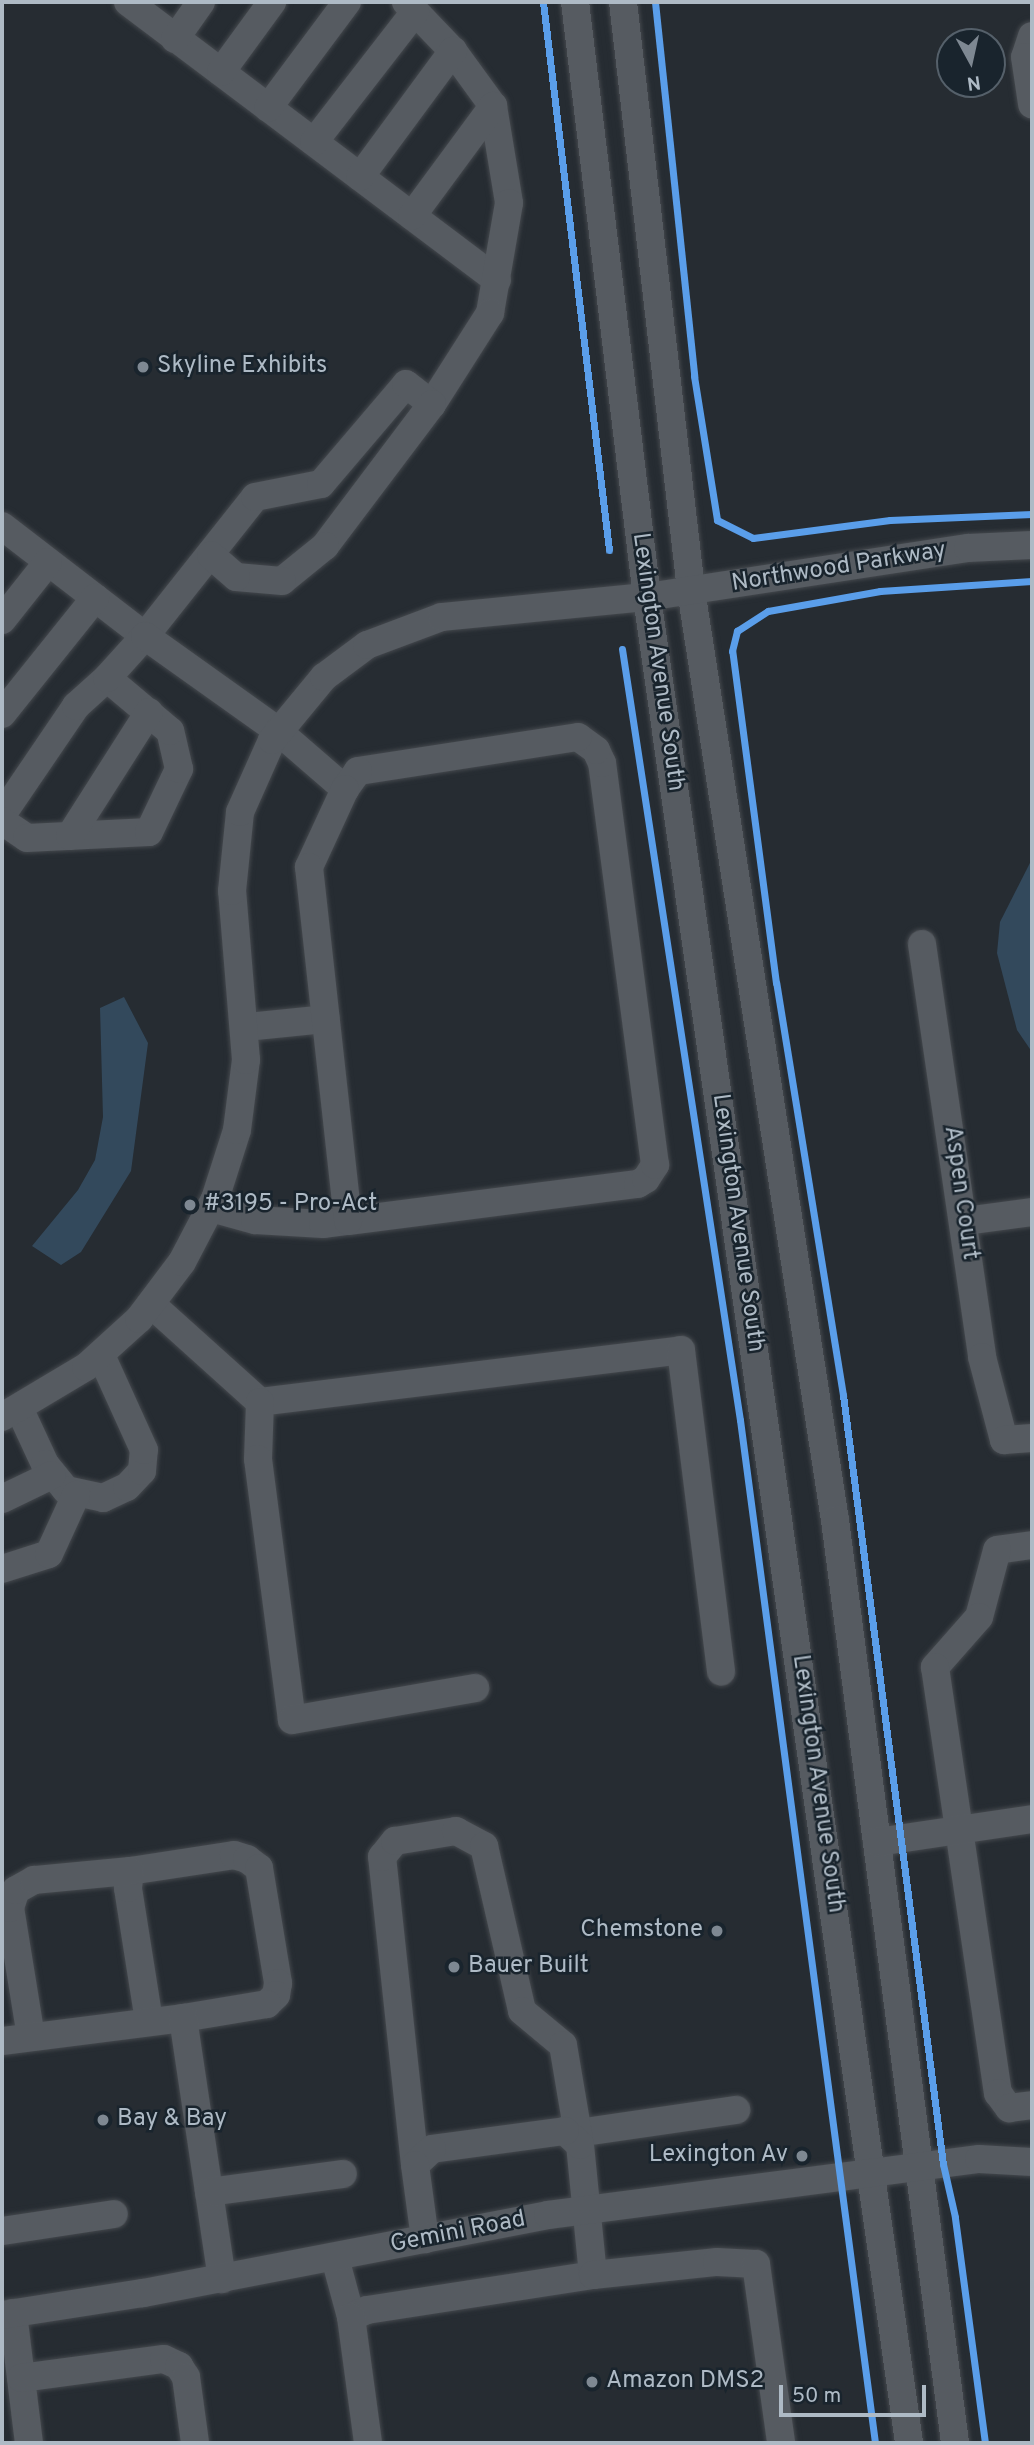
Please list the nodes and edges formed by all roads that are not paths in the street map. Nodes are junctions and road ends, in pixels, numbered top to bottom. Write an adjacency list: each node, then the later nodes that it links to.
1 (129, 2): 9 (street)
2 (201, 2): 9 (street)
3 (272, 2): 11 (street)
4 (347, 2): 14 (street)
5 (575, 2): 25 (street, Lexington Avenue South)
6 (623, 2): 24 (street, Lexington Avenue South)
7 (410, 7): 10 (street); 15 (street)
8 (1032, 36): 12 (street)
9 (176, 38): 11 (street)
10 (453, 51): 13 (street); 16 (street)
11 (221, 72): 14 (street)
12 (1032, 104)
13 (493, 106): 17 (street); 18 (street)
14 (268, 108): 15 (street)
15 (314, 142): 16 (street)
16 (360, 177): 17 (street)
17 (412, 216): 18 (street)
18 (497, 280): 19 (street)
19 (432, 404): 22 (street); 22 (street)
20 (2, 526): 23 (street)
21 (1032, 545): 24 (street, Northwood Parkway)
22 (211, 555): 28 (street)
23 (48, 562): 26 (street); 27 (street)
24 (691, 590): 25 (street, Northwood Parkway); 58 (street, Lexington Avenue South)
25 (647, 597): 32 (street, Northwood Parkway); 71 (street, Lexington Avenue South)
26 (95, 598): 28 (street); 31 (street)
27 (2, 620)
28 (145, 636): 29 (street); 32 (street)
29 (107, 678): 30 (street); 34 (street)
30 (149, 712): 36 (street); 36 (street)
31 (2, 714)
32 (278, 731): 33 (street); 39 (street, Northwood Parkway)
33 (345, 789): 38 (street); 42 (street)
34 (2, 815)
35 (2, 821): 36 (street)
36 (69, 836)
37 (922, 944): 43 (street, Aspen Court)
38 (326, 1019): 39 (street); 42 (street)
39 (247, 1027): 40 (street, Northwood Parkway)
40 (211, 1208): 42 (street); 44 (street, Northwood Parkway)
41 (1032, 1212): 43 (street)
42 (348, 1221)
43 (965, 1221): 48 (street, Aspen Court)
44 (151, 1304): 45 (street, Northwood Parkway); 46 (street)
45 (101, 1355): 47 (street, Northwood Parkway); 50 (street)
46 (260, 1402): 54 (street); 55 (street)
47 (10, 1412): 49 (street)
48 (1032, 1438)
49 (52, 1475): 50 (street); 51 (street)
50 (76, 1495): 53 (street)
51 (2, 1499)
52 (1032, 1545): 57 (street)
53 (2, 1569)
54 (720, 1672)
55 (475, 1688)
56 (1032, 1819): 57 (street)
57 (956, 1830): 58 (street); 64 (street)
58 (877, 1842): 69 (street, Lexington Avenue South)
59 (130, 1871): 60 (street); 61 (street); 62 (street)
60 (183, 2018): 61 (street); 72 (street)
61 (149, 2021): 62 (street)
62 (32, 2037): 63 (street)
63 (2, 2041)
64 (1021, 2106)
65 (736, 2110): 66 (street)
66 (579, 2139): 68 (street); 68 (street); 73 (street)
67 (1032, 2162): 69 (street, Gemini Road)
68 (415, 2165): 76 (street)
69 (918, 2168): 71 (street, Gemini Road); 88 (street, Lexington Avenue South)
70 (343, 2174): 72 (street)
71 (873, 2174): 73 (street, Gemini Road); 87 (street, Lexington Avenue South)
72 (209, 2192): 79 (street)
73 (586, 2210): 76 (street, Gemini Road); 78 (street)
74 (114, 2214): 75 (street)
75 (2, 2231)
76 (425, 2239): 77 (street, Gemini Road)
77 (335, 2258): 79 (street, Gemini Road); 81 (street)
78 (593, 2276): 81 (street); 86 (street)
79 (222, 2279): 80 (street, Gemini Road)
80 (7, 2314): 82 (street)
81 (351, 2317): 85 (street)
82 (21, 2378): 83 (street); 84 (street)
83 (29, 2443)
84 (195, 2443)
85 (368, 2443)
86 (781, 2443)
87 (909, 2443)
88 (955, 2443)

